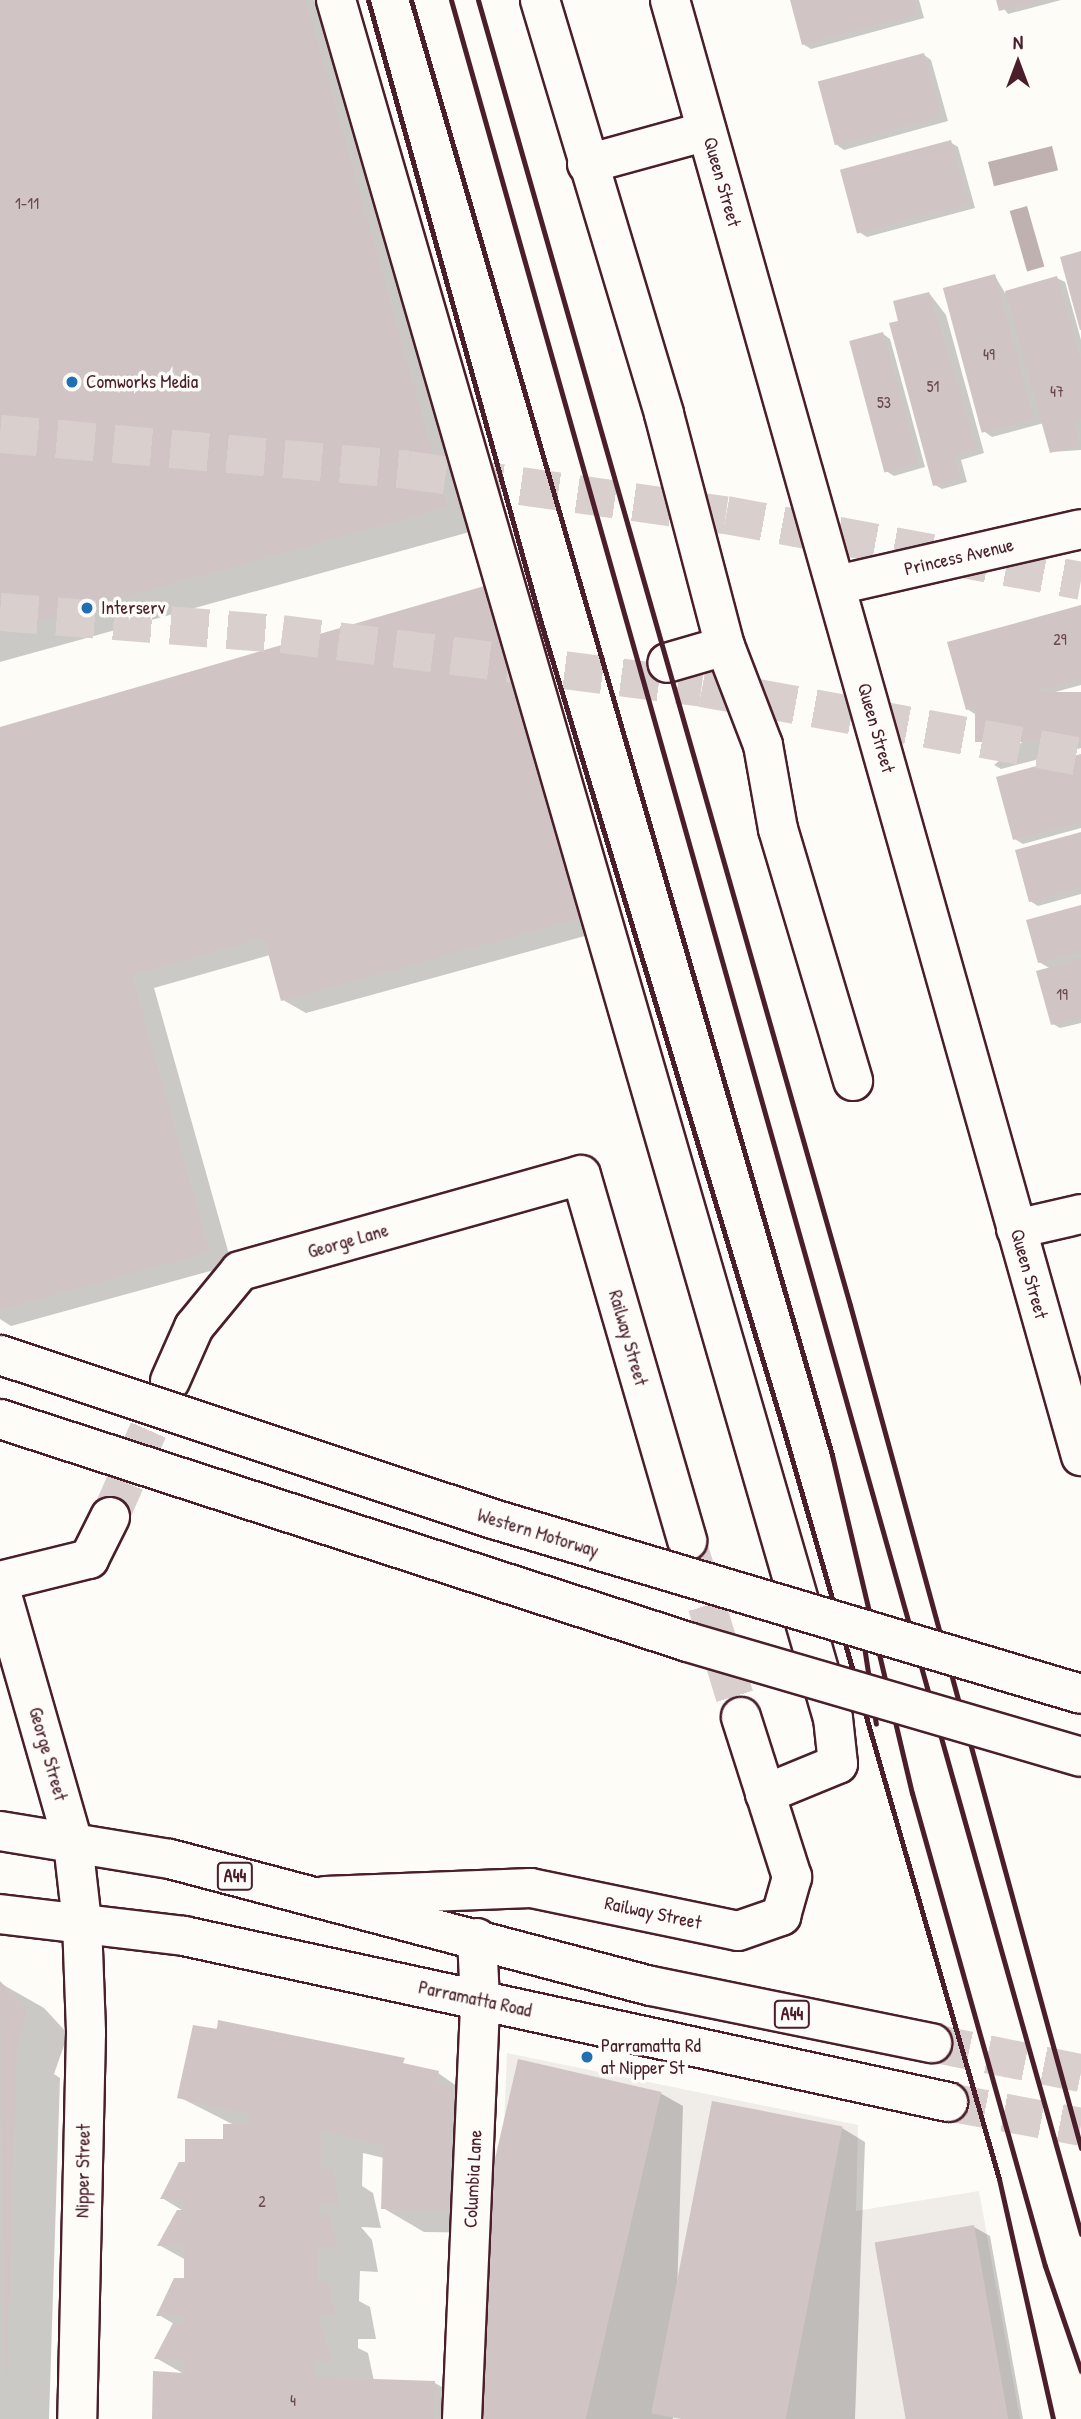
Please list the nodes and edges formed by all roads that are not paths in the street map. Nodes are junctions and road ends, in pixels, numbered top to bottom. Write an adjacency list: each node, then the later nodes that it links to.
1 (336, 0): 25 (main road)
2 (540, 0): 5 (main road)
3 (670, 0): 4 (main road, Queen Street)
4 (708, 131): 5 (main road); 7 (main road, Queen Street)
5 (587, 164): 8 (main road)
6 (1081, 529): 7 (main road, Princess Avenue)
7 (836, 585): 13 (main road, Queen Street)
8 (725, 646): 9 (main road); 10 (main road)
9 (667, 663)
10 (853, 1081)
11 (582, 1175): 15 (main road, George Lane); 19 (main road, Railway Street)
12 (1081, 1214): 13 (main road)
13 (1016, 1229): 17 (main road, Queen Street)
14 (0, 1355): 22 (main road, Western Motorway, bridge)
15 (170, 1381)
16 (0, 1419): 24 (main road, bridge)
17 (1081, 1457)
18 (110, 1517): 20 (main road)
19 (687, 1541)
20 (0, 1581)
21 (0, 1588): 27 (main road, George Street)
22 (1081, 1694)
23 (741, 1717): 25 (main road, Railway Street)
24 (1081, 1757)
25 (765, 1794): 28 (main road, Railway Street)
26 (0, 1831): 27 (main road, A44)
27 (73, 1843): 28 (main road, A44); 30 (main road, George Street)
28 (316, 1897): 31 (main road, A44)
29 (0, 1914): 30 (main road, Parramatta Road)
30 (82, 1922): 32 (main road, Parramatta Road); 35 (main road, Nipper Street)
31 (477, 1938): 32 (main road, Columbia Lane); 33 (main road, A44)
32 (480, 2000): 34 (main road, Parramatta Road); 36 (main road, Columbia Lane)
33 (932, 2043)
34 (948, 2102)
35 (77, 2419)
36 (462, 2419)

